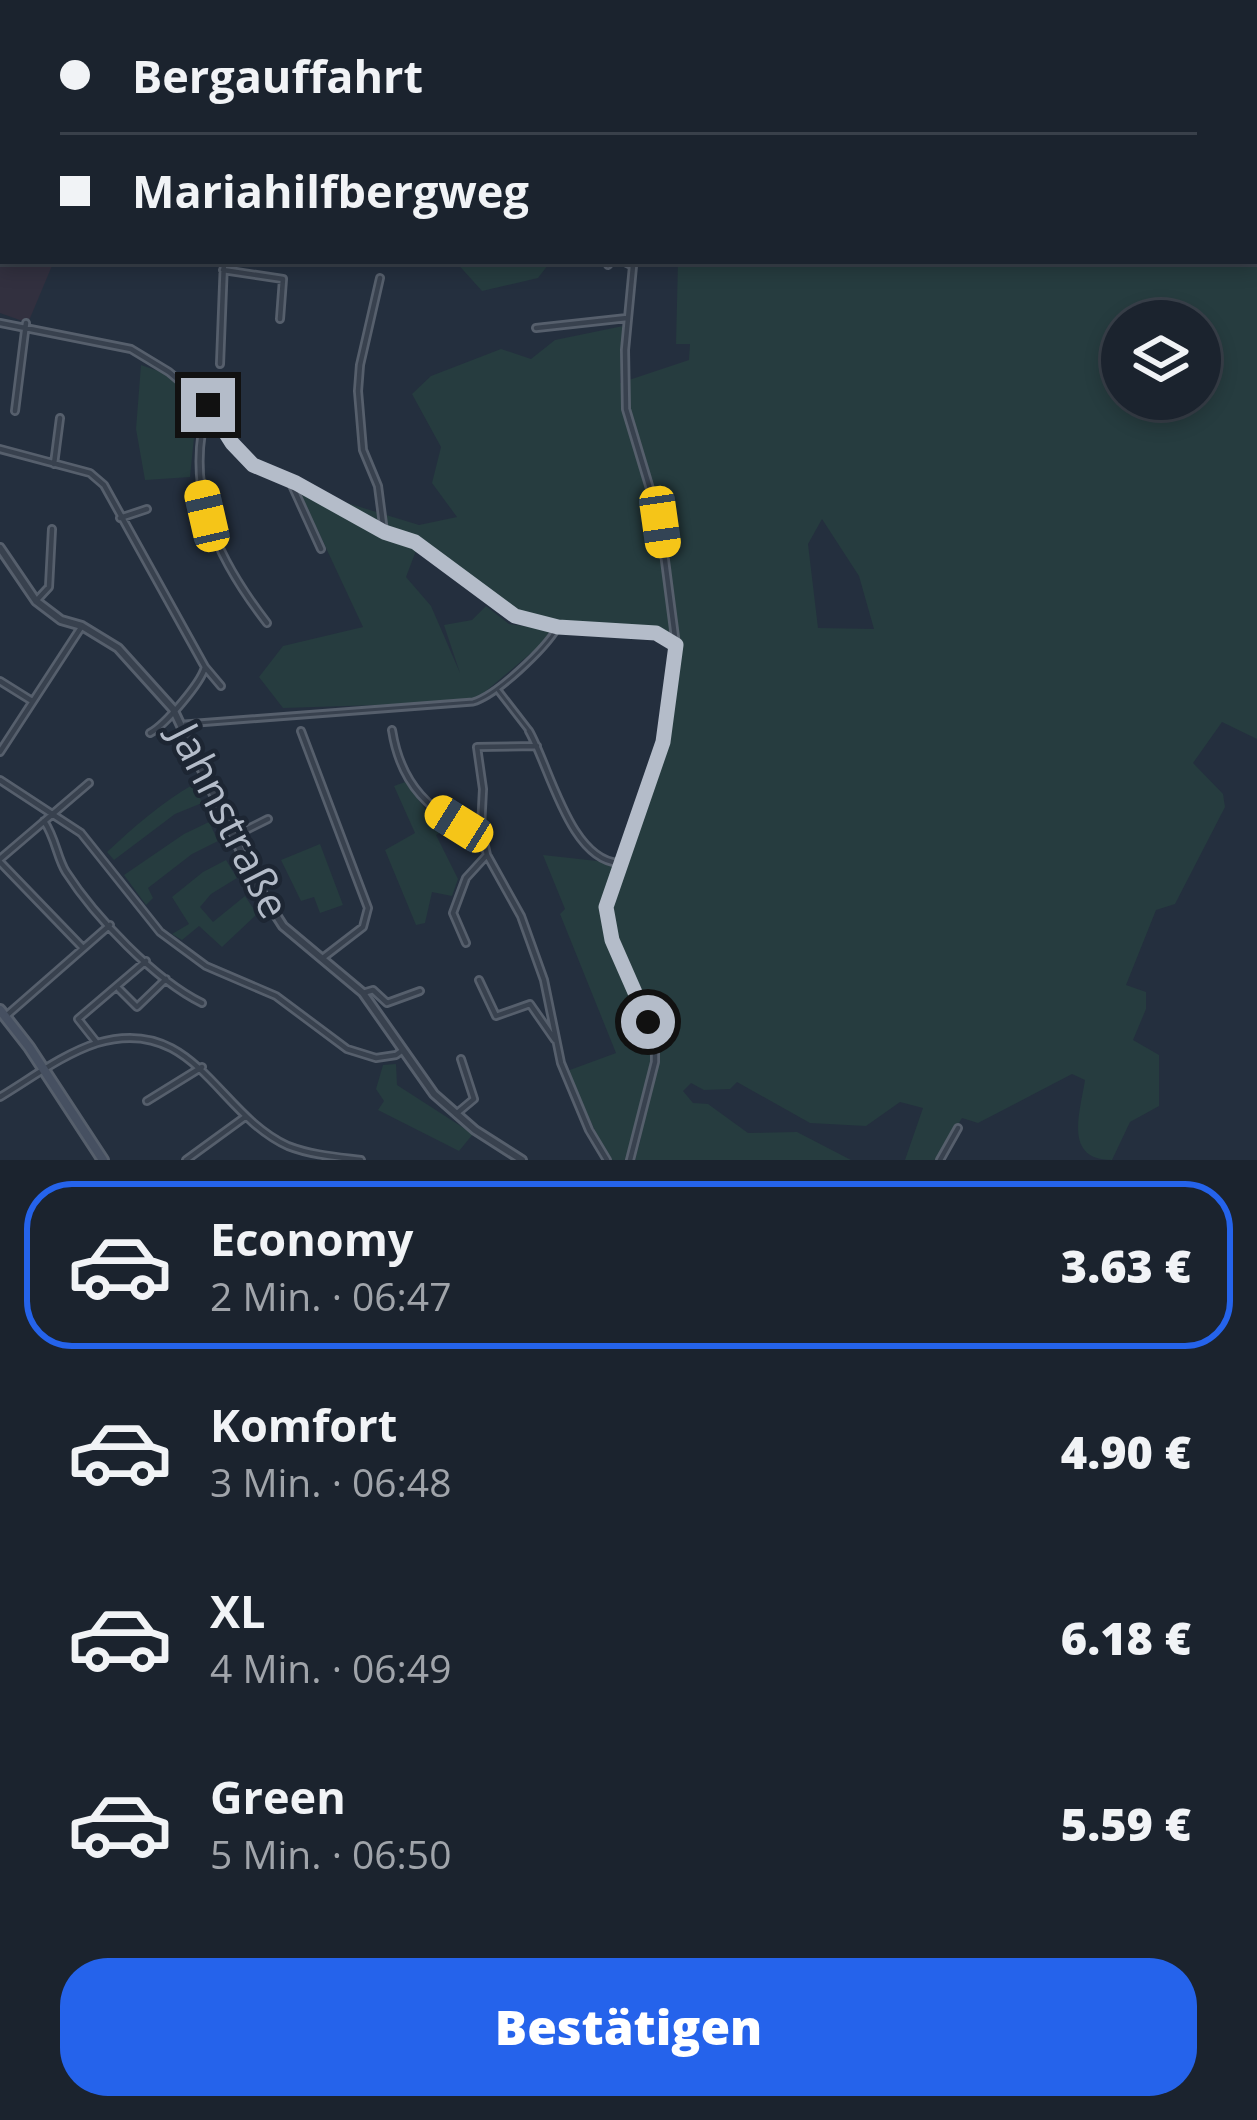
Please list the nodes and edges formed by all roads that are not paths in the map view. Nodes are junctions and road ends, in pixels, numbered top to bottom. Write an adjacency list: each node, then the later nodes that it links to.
1 (224, 264): 3 (street)
2 (628, 264): 5 (street)
3 (223, 270): 6 (street); 10 (street)
4 (380, 278): 20 (street)
5 (627, 318): 9 (street); 29 (street)
6 (280, 319)
7 (0, 323): 8 (street)
8 (26, 326): 11 (street); 12 (street)
9 (536, 328)
10 (220, 364)
11 (208, 405): 16 (street); 26 (street)
12 (15, 410)
13 (60, 418): 15 (street)
14 (0, 449): 15 (street)
15 (54, 464): 18 (street)
16 (291, 481): 20 (street); 22 (street)
17 (147, 508): 18 (street)
18 (120, 518): 30 (street)
19 (52, 529): 25 (street)
20 (384, 532): 28 (street)
21 (0, 548): 23 (street, Jahnstraße)
22 (321, 549)
23 (10, 564): 24 (street); 25 (street, Jahnstraße)
24 (1, 571)
25 (36, 601): 27 (street, Jahnstraße)
26 (267, 623)
27 (82, 626): 34 (street); 35 (street, Jahnstraße)
28 (558, 627): 29 (street); 33 (street)
29 (676, 645): 52 (street)
30 (205, 667): 32 (street); 35 (street)
31 (0, 681): 34 (street)
32 (221, 686)
33 (496, 688): 36 (street); 39 (street)
34 (32, 701): 42 (street)
35 (173, 709): 36 (street, Jahnstraße); 40 (street)
36 (183, 724): 49 (street, Jahnstraße)
37 (392, 730): 48 (street)
38 (301, 731): 56 (street)
39 (529, 731): 41 (street)
40 (150, 734)
41 (537, 746): 48 (street); 52 (street)
42 (0, 752)
43 (0, 780): 45 (street)
44 (89, 783): 45 (street)
45 (53, 814): 46 (street); 69 (street)
46 (44, 820): 51 (street); 53 (street)
47 (268, 820): 49 (street)
48 (482, 828): 50 (street)
49 (233, 836): 56 (street, Jahnstraße)
50 (488, 855): 54 (street); 68 (street)
51 (0, 861): 55 (street)
52 (619, 863): 84 (street)
53 (110, 925): 55 (street); 57 (street)
54 (466, 943)
55 (82, 947): 64 (street)
56 (324, 957): 62 (street, Jahnstraße)
57 (146, 962): 58 (street); 60 (street)
58 (166, 979): 60 (street); 63 (street)
59 (479, 980): 65 (street)
60 (118, 988): 67 (street)
61 (420, 991): 62 (street)
62 (363, 993): 69 (street, Jahnstraße)
63 (202, 1003)
64 (3, 1013): 72 (main road)
65 (496, 1016): 66 (street); 68 (street)
66 (500, 1027)
67 (97, 1043): 71 (street); 72 (street)
68 (558, 1045): 83 (street)
69 (403, 1050): 75 (street, Jahnstraße)
70 (461, 1058): 75 (street)
71 (202, 1067): 74 (street); 76 (street)
72 (46, 1071): 73 (street); 79 (main road)
73 (0, 1096)
74 (147, 1101)
75 (457, 1114): 82 (street, Jahnstraße)
76 (245, 1117): 78 (street); 80 (street)
77 (958, 1128): 85 (street)
78 (313, 1157): 81 (street)
79 (103, 1160)
80 (186, 1160)
81 (361, 1160)
82 (522, 1160)
83 (607, 1160)
84 (630, 1160)
85 (940, 1160)

